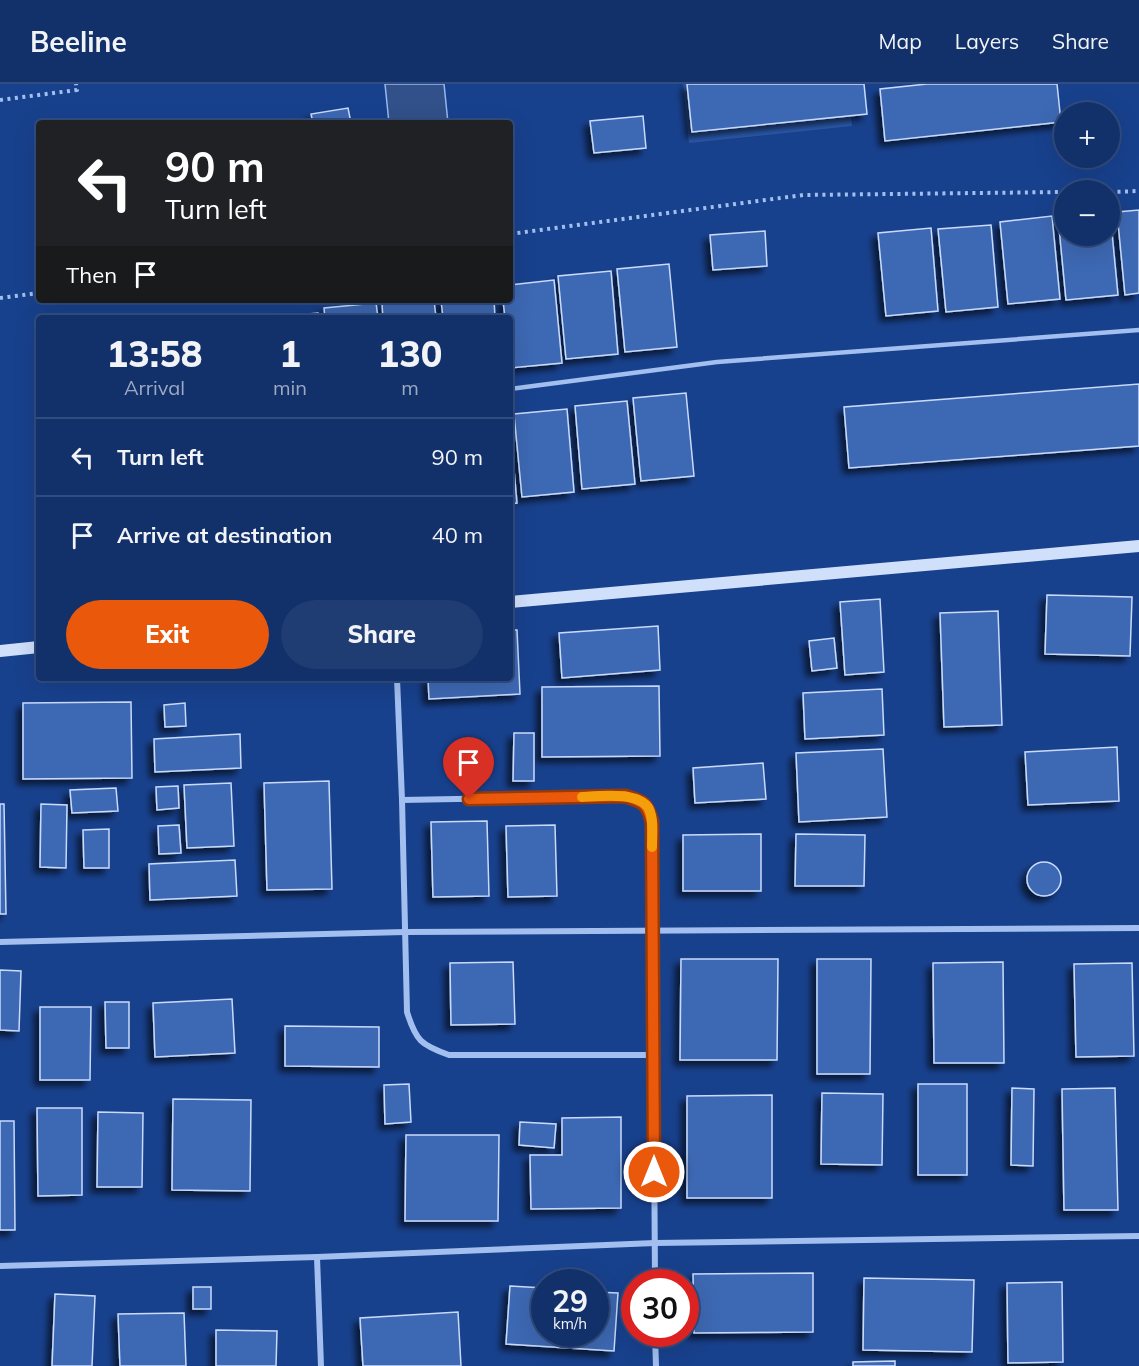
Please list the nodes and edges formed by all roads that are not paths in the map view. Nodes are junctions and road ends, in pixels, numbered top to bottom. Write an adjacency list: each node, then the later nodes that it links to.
1 (1139, 330): 2 (lane)
2 (513, 389)
3 (1139, 546): 4 (street)
4 (513, 602)
5 (36, 647): 6 (street)
6 (0, 651)
7 (397, 681): 8 (street)
8 (402, 800): 10 (street); 11 (street)
9 (1139, 928): 11 (street)
10 (405, 932): 11 (street); 12 (street); 13 (street)
11 (653, 932): 13 (street)
12 (0, 942)
13 (653, 1055): 15 (street)
14 (1139, 1236): 15 (street)
15 (654, 1243): 16 (street); 18 (street)
16 (317, 1257): 17 (street); 20 (street)
17 (0, 1266)
18 (655, 1269)
19 (656, 1347): 21 (street)
20 (321, 1366)
21 (656, 1366)

